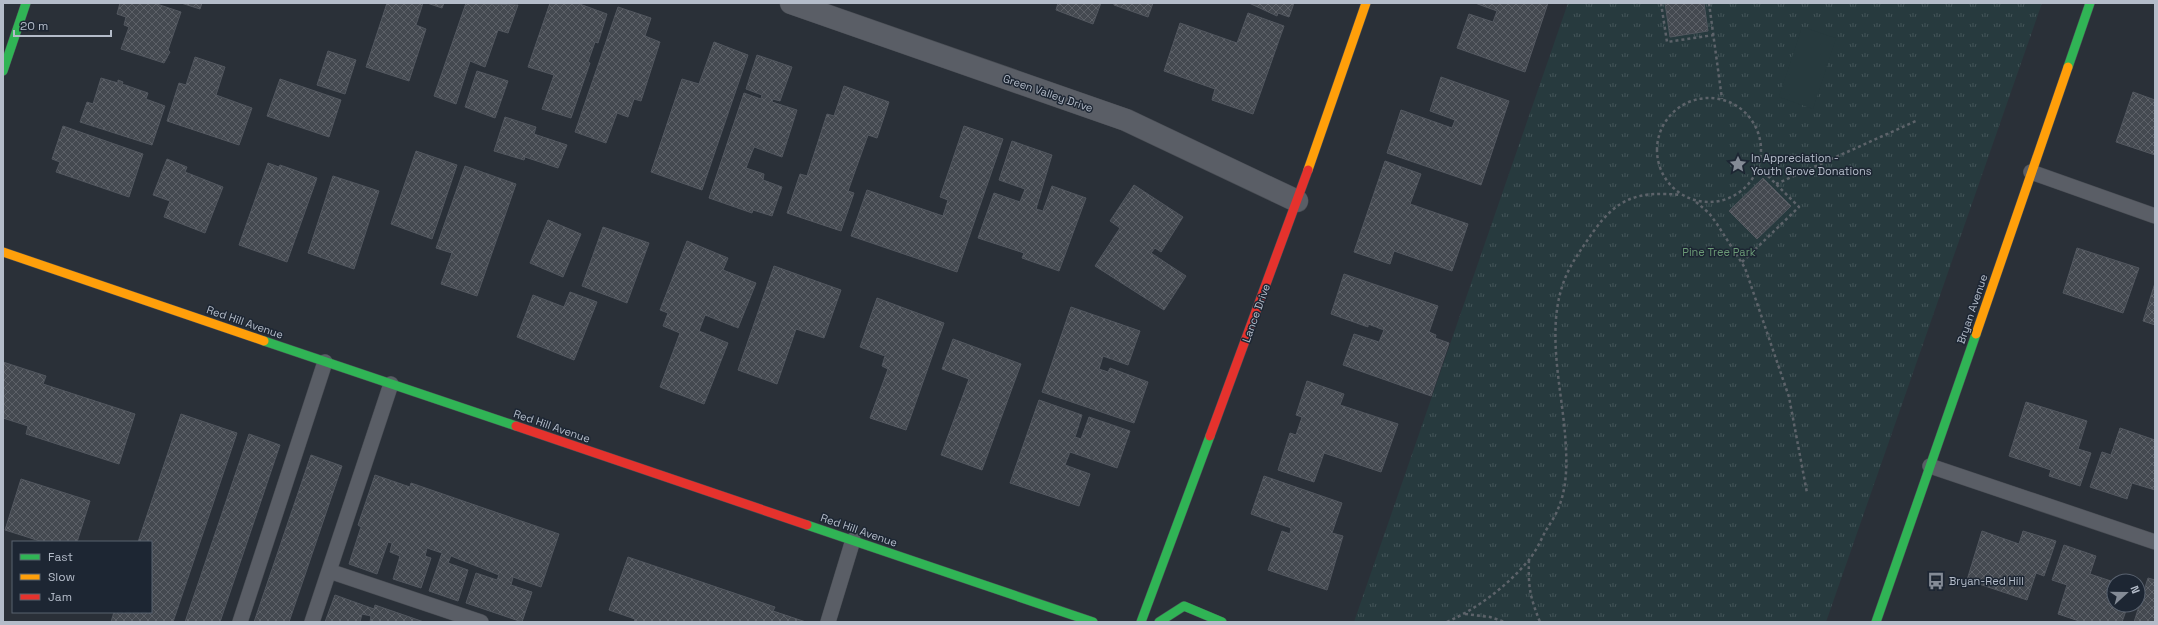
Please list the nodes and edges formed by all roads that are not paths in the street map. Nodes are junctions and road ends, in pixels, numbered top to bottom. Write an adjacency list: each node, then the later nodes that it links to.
1 (26, 3): 5 (main road)
2 (791, 3): 7 (street, Green Valley Drive)
3 (1366, 3): 7 (main road, Lance Drive)
4 (2090, 3): 6 (main road, Bryan Avenue)
5 (3, 71)
6 (2031, 172): 8 (lane); 12 (main road, Bryan Avenue)
7 (1297, 201): 21 (main road, Lance Drive)
8 (2155, 216)
9 (3, 252): 10 (main road, Red Hill Avenue)
10 (325, 362): 11 (main road, Red Hill Avenue); 17 (lane)
11 (391, 384): 13 (main road, Red Hill Avenue); 15 (lane)
12 (1930, 466): 14 (lane); 24 (main road, Bryan Avenue)
13 (854, 540): 16 (main road, Red Hill Avenue); 20 (lane)
14 (2155, 542)
15 (329, 571): 18 (lane); 19 (lane)
16 (1085, 621)
17 (240, 622)
18 (312, 622)
19 (481, 622)
20 (828, 622)
21 (1141, 622)
22 (1159, 622): 23 (main road)
23 (1222, 622)
24 (1876, 622)

